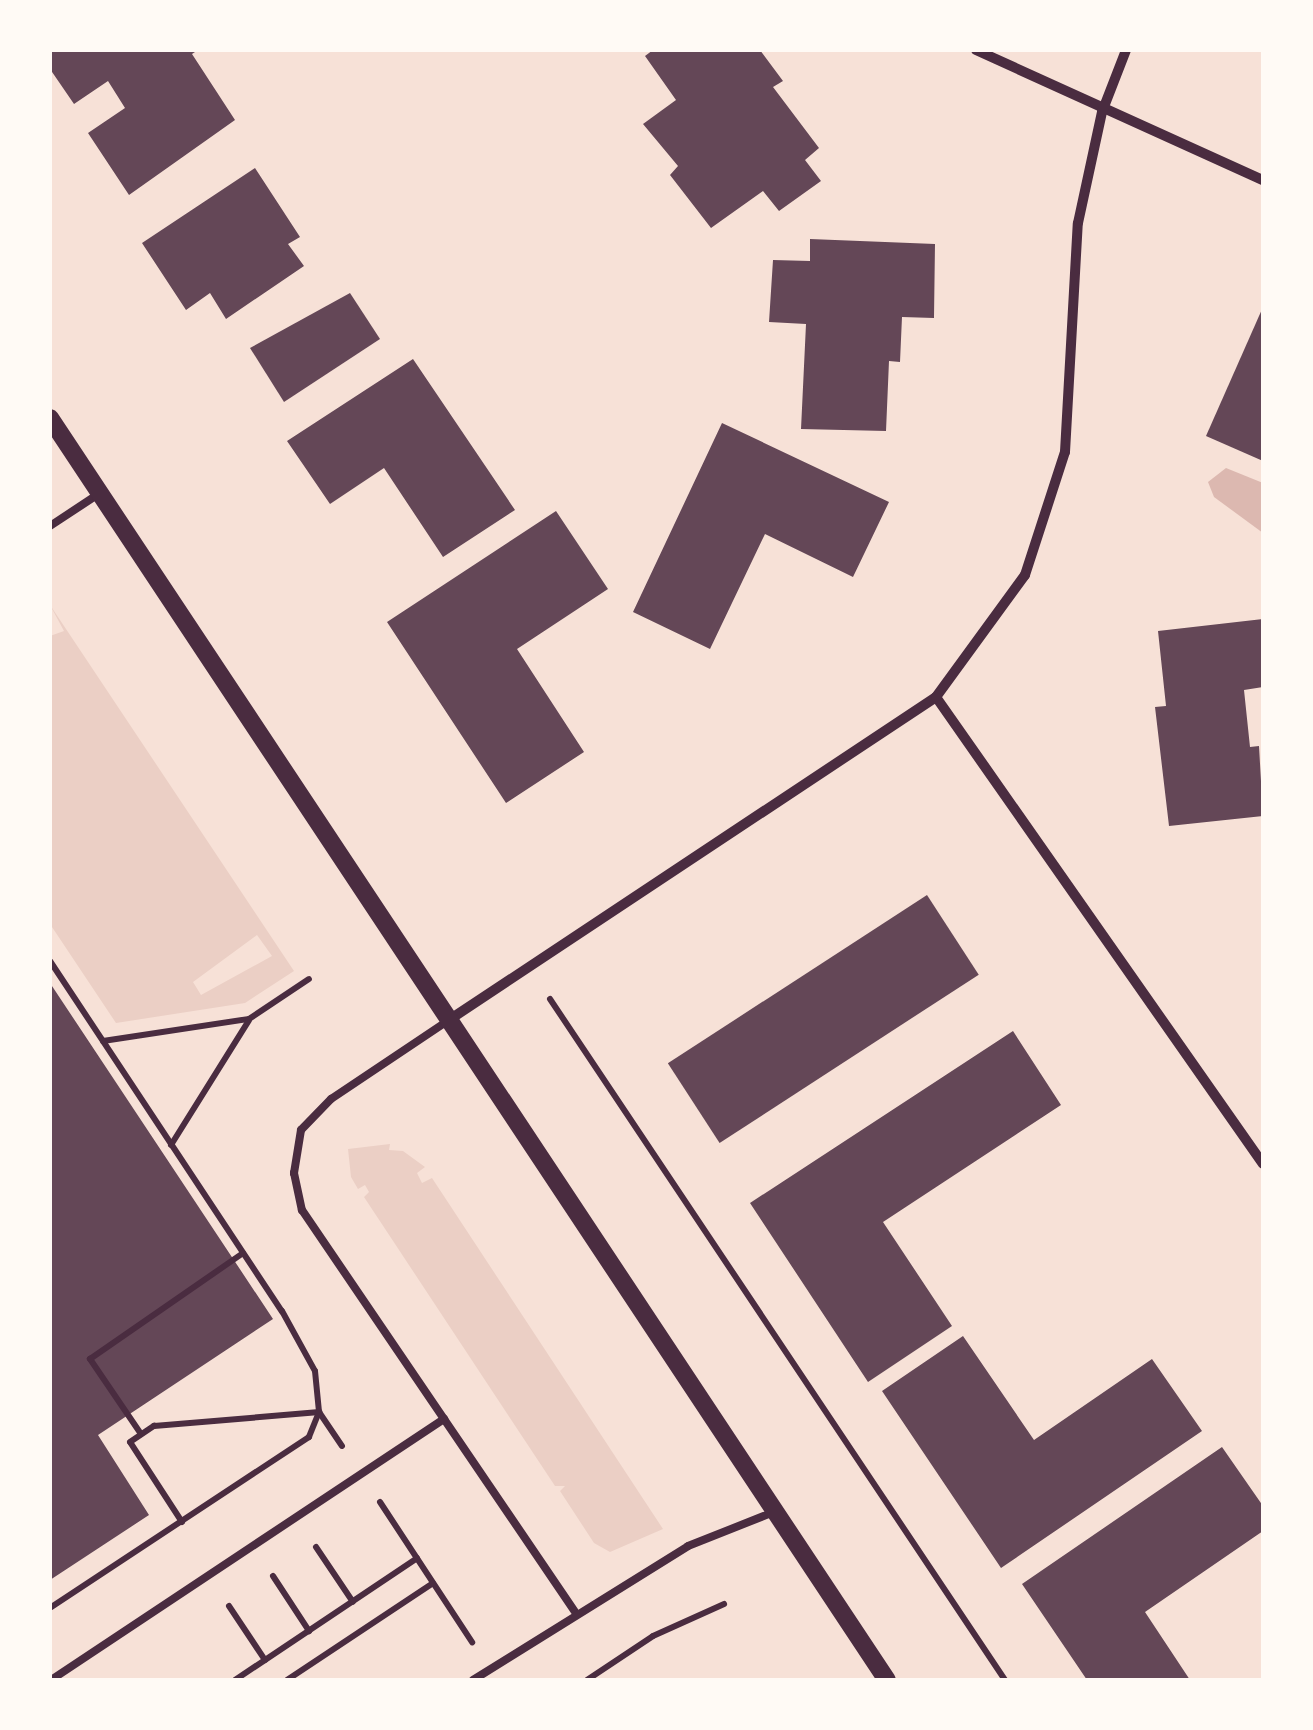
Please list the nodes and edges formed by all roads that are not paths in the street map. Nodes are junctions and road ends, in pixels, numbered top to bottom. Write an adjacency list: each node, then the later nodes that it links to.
1 (976, 50): 3 (street)
2 (1126, 50): 3 (street)
3 (1102, 112): 4 (street); 8 (street)
4 (1263, 180)
5 (50, 418): 6 (street)
6 (96, 494): 7 (lane); 9 (street)
7 (50, 526)
8 (936, 697): 9 (street); 10 (street)
9 (450, 1020): 11 (lane); 12 (street)
10 (1263, 1164)
11 (444, 1419): 13 (lane); 14 (lane)
12 (774, 1511): 13 (lane); 16 (street)
13 (575, 1611): 15 (lane)
14 (51, 1680)
15 (474, 1680)
16 (887, 1680)

